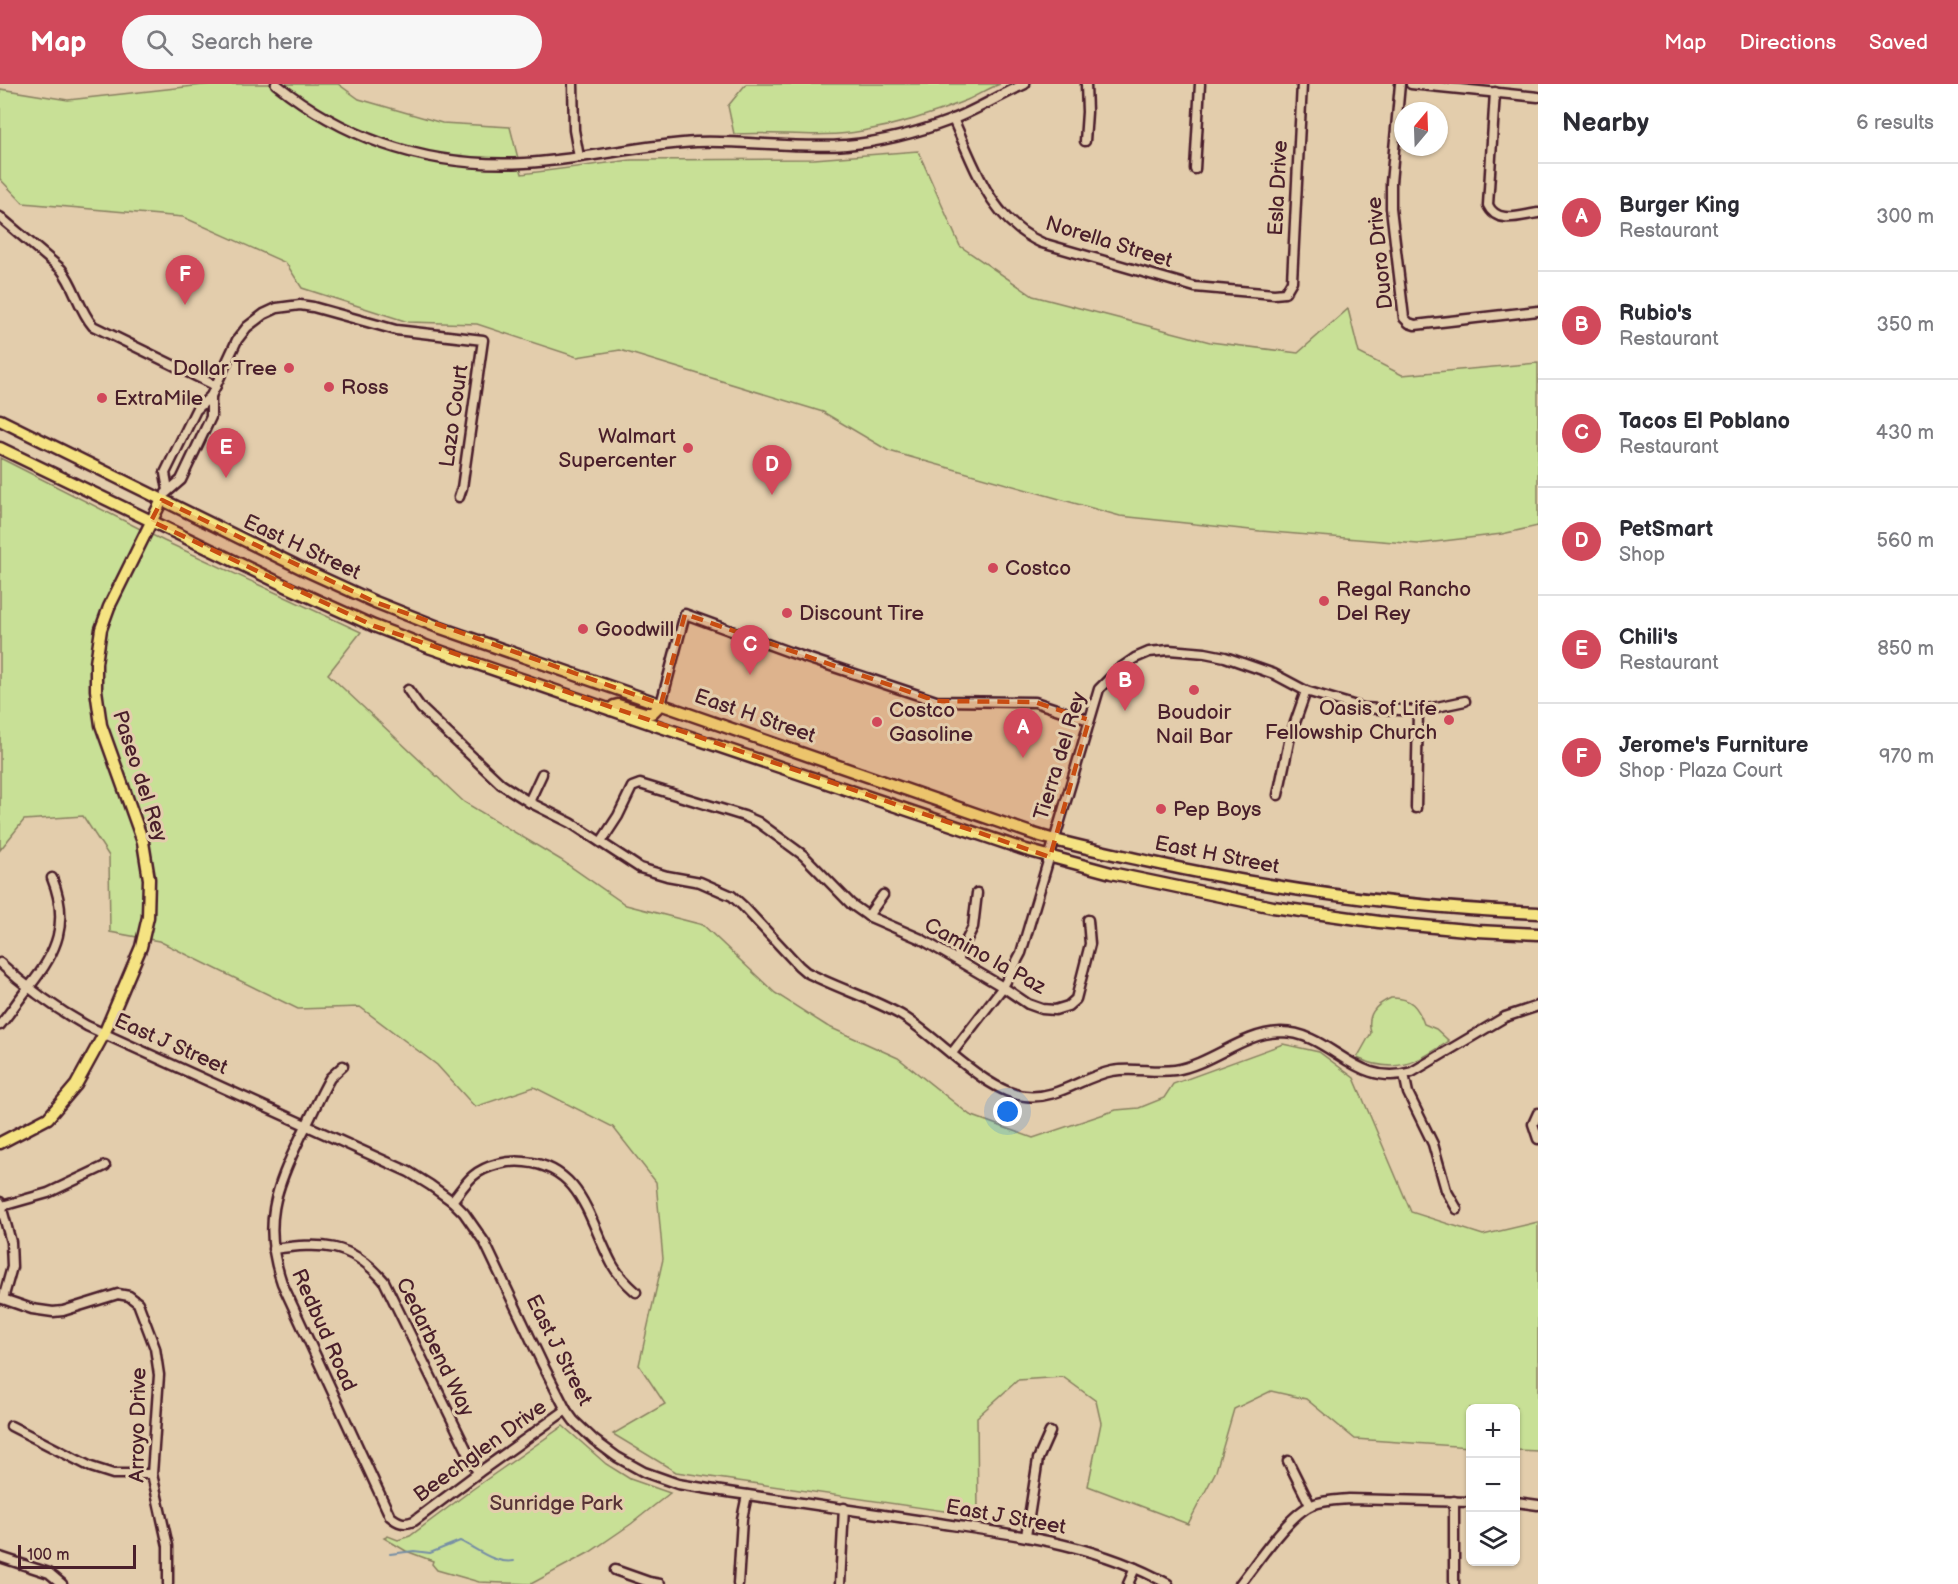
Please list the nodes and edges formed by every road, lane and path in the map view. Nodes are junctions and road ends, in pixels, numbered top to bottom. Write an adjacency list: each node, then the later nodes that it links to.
1 (276, 84): 13 (street)
2 (573, 84): 13 (street)
3 (1025, 84): 11 (street)
4 (1086, 84): 12 (street)
5 (1200, 84): 14 (street)
6 (1302, 84): 17 (street, Esla Drive)
7 (1400, 84): 18 (street, Duoro Drive)
8 (1411, 84): 9 (street)
9 (1495, 92): 10 (street); 15 (street)
10 (1538, 97)
11 (953, 119): 13 (street); 17 (street, Norella Street)
12 (1085, 141)
13 (579, 157)
14 (1195, 169)
15 (1538, 213)
16 (0, 217): 20 (street)
17 (1285, 293)
18 (1538, 311)
19 (483, 340): 20 (street, Paseo del Rey); 25 (street, Lazo Court)
20 (216, 386): 21 (street, Paseo del Rey)
21 (211, 396): 24 (street, Paseo del Rey); 24 (street, Paseo del Rey)
22 (0, 420): 24 (main road, East H Street)
23 (0, 448): 26 (main road, East H Street)
24 (165, 495): 26 (main road, Paseo del Rey); 30 (main road, East H Street)
25 (459, 497)
26 (151, 521): 31 (main road, East H Street); 54 (main road, Paseo del Rey)
27 (408, 690): 36 (street)
28 (1306, 691): 32 (street, Tierra del Rey); 33 (street, Tierra del Rey); 35 (street)
29 (1465, 701): 32 (street, Tierra del Rey)
30 (661, 704): 31 (main road); 33 (street); 38 (main road, East H Street)
31 (611, 710): 40 (main road, East H Street)
32 (1418, 711): 37 (street)
33 (1089, 720): 38 (street, Tierra del Rey)
34 (542, 774): 36 (street)
35 (1278, 795)
36 (529, 802): 39 (street)
37 (1416, 808)
38 (1054, 840): 40 (street, Tierra del Rey); 44 (main road, East H Street)
39 (601, 842): 45 (street, Camino la Paz); 55 (street)
40 (1050, 857): 47 (main road, East H Street); 50 (street, Tierra del Rey)
41 (52, 879): 51 (street)
42 (977, 893): 48 (street)
43 (883, 895): 45 (street)
44 (1538, 914)
45 (868, 916): 48 (street, Camino la Paz)
46 (1088, 920): 50 (street, Camino la Paz)
47 (1538, 934)
48 (957, 959): 50 (street, Camino la Paz)
49 (0, 963): 51 (street, East J Street)
50 (1003, 987): 55 (street, Tierra del Rey)
51 (27, 989): 53 (street); 54 (street, East J Street)
52 (1538, 1006): 57 (street)
53 (0, 1025)
54 (104, 1034): 59 (street, East J Street); 61 (main road, Paseo del Rey)
55 (952, 1053): 57 (street)
56 (343, 1066): 59 (street, Redbud Road)
57 (1404, 1074): 65 (street)
58 (1538, 1113): 60 (street)
59 (306, 1125): 63 (street, East J Street); 66 (street, Redbud Road)
60 (1538, 1139)
61 (0, 1143)
62 (105, 1167): 64 (street)
63 (452, 1201): 67 (street); 69 (street, East J Street)
64 (1, 1204): 68 (street)
65 (1457, 1209)
66 (273, 1249): 73 (street, Cedarbend Way); 82 (street, Redbud Road)
67 (636, 1292)
68 (2, 1299): 74 (street, Arroyo Drive)
69 (566, 1410): 73 (street, Beechglen Drive); 75 (street, East J Street)
70 (10, 1426): 74 (street)
71 (1050, 1432): 83 (street)
72 (1288, 1461): 80 (street)
73 (478, 1473): 82 (street, Beechglen Drive)
74 (152, 1474): 88 (street, Arroyo Drive)
75 (747, 1495): 81 (street, East J Street); 90 (street)
76 (1454, 1502): 77 (street); 80 (street); 95 (street)
77 (1466, 1502)
78 (1520, 1502): 79 (street)
79 (1538, 1504)
80 (1310, 1505): 94 (street)
81 (844, 1508): 83 (street, East J Street); 91 (street)
82 (414, 1521)
83 (1026, 1536): 85 (street, East J Street)
84 (0, 1557): 87 (street)
85 (1135, 1568): 92 (street); 93 (street, East J Street)
86 (615, 1570): 89 (street)
87 (62, 1584)
88 (168, 1584)
89 (660, 1584)
90 (738, 1584)
91 (840, 1584)
92 (1128, 1584)
93 (1168, 1584)
94 (1240, 1584)
95 (1454, 1584)

